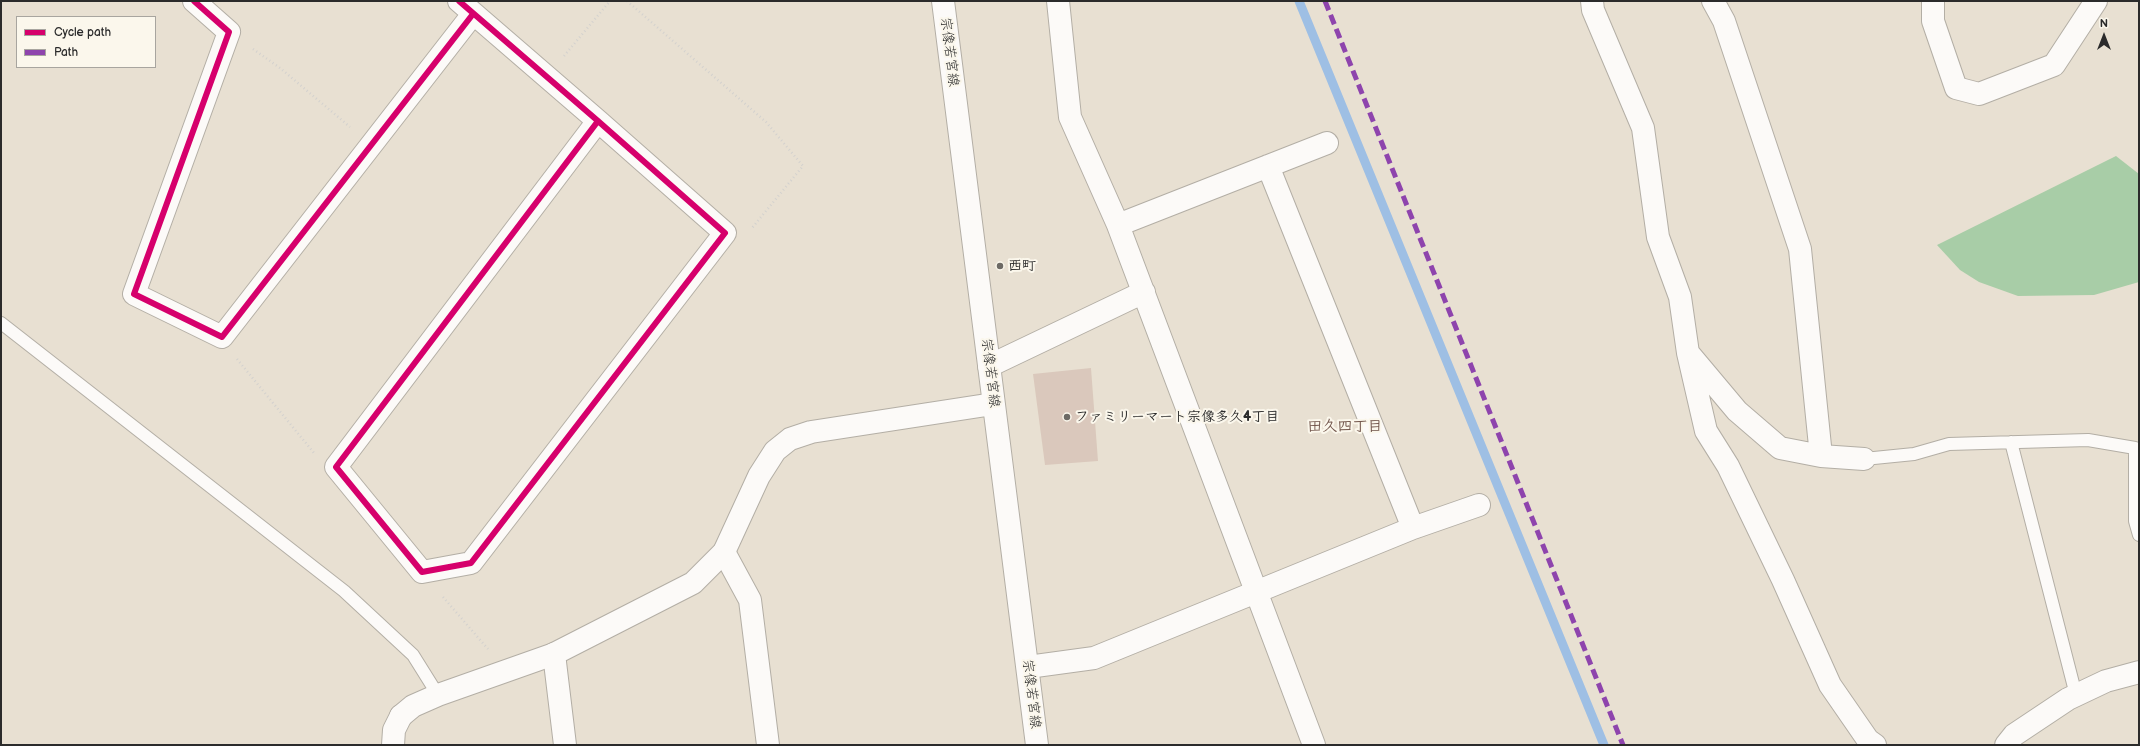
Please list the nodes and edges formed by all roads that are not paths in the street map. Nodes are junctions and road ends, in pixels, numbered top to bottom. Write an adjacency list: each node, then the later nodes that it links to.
1 (194, 1): 8 (street)
2 (943, 1): 16 (street, 宗像若宮線)
3 (1058, 1): 12 (street)
4 (1592, 1): 15 (street)
5 (1714, 1): 19 (street)
6 (1933, 1): 7 (street)
7 (2096, 1)
8 (466, 7): 9 (street)
9 (598, 121): 9 (street)
10 (1327, 143): 11 (street)
11 (1268, 166): 12 (street); 22 (street)
12 (1118, 225): 13 (street)
13 (1144, 292): 16 (street); 25 (street)
14 (1, 323): 29 (lane)
15 (1688, 353): 19 (street); 36 (street)
16 (989, 366): 17 (street, 宗像若宮線)
17 (993, 404): 24 (street); 27 (street, 宗像若宮線)
18 (2010, 442): 20 (lane); 23 (lane); 30 (lane)
19 (1821, 456): 20 (street)
20 (1864, 458)
21 (1479, 505): 22 (street)
22 (1413, 528): 25 (street)
23 (2139, 535)
24 (724, 552): 26 (street); 33 (street)
25 (1256, 592): 27 (street); 35 (street)
26 (554, 654): 29 (street); 32 (street)
27 (1028, 667): 34 (street, 宗像若宮線)
28 (2139, 672): 30 (street)
29 (438, 695): 31 (street)
30 (2076, 695): 37 (street)
31 (393, 745)
32 (565, 745)
33 (768, 745)
34 (1037, 745)
35 (1314, 745)
36 (1874, 745)
37 (2006, 745)

